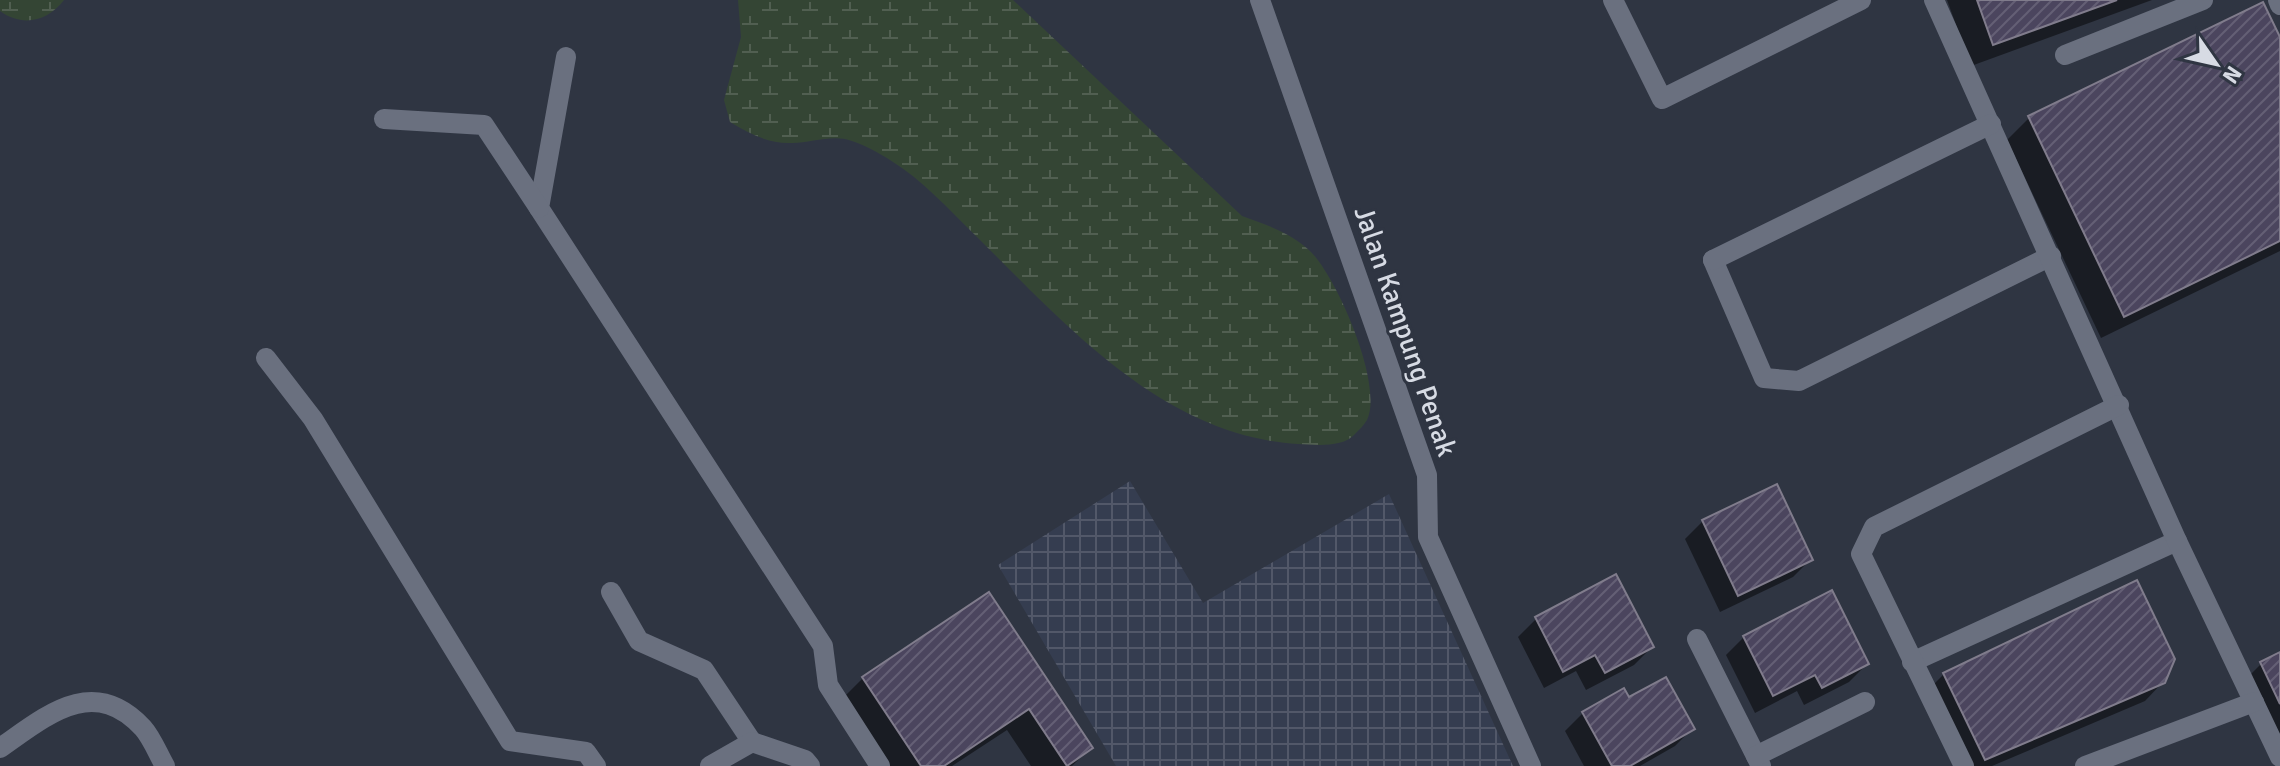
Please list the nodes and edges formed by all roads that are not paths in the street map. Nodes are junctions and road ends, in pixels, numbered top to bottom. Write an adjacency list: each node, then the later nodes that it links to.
1 (1260, 0): 29 (street, Jalan Kampung Penak)
2 (1613, 0): 3 (street)
3 (1861, 0)
4 (1934, 0): 9 (street)
5 (2203, 0): 6 (street)
6 (2065, 55)
7 (566, 57): 10 (street)
8 (384, 119): 10 (street)
9 (1991, 124): 11 (street); 11 (street)
10 (539, 208): 28 (street)
11 (2051, 256): 13 (street)
12 (266, 358): 25 (street)
13 (2119, 405): 14 (street); 17 (street)
14 (2177, 541): 17 (street); 19 (street)
15 (611, 592): 20 (street)
16 (1697, 639): 23 (street)
17 (1912, 662): 30 (street)
18 (1865, 702): 23 (street)
19 (2254, 702): 22 (street); 31 (street)
20 (752, 742): 26 (street); 27 (street)
21 (0, 748): 24 (street)
22 (2280, 757)
23 (1758, 761)
24 (165, 766)
25 (596, 766)
26 (710, 766)
27 (810, 766)
28 (880, 766)
29 (1531, 766)
30 (1964, 766)
31 (2085, 766)

